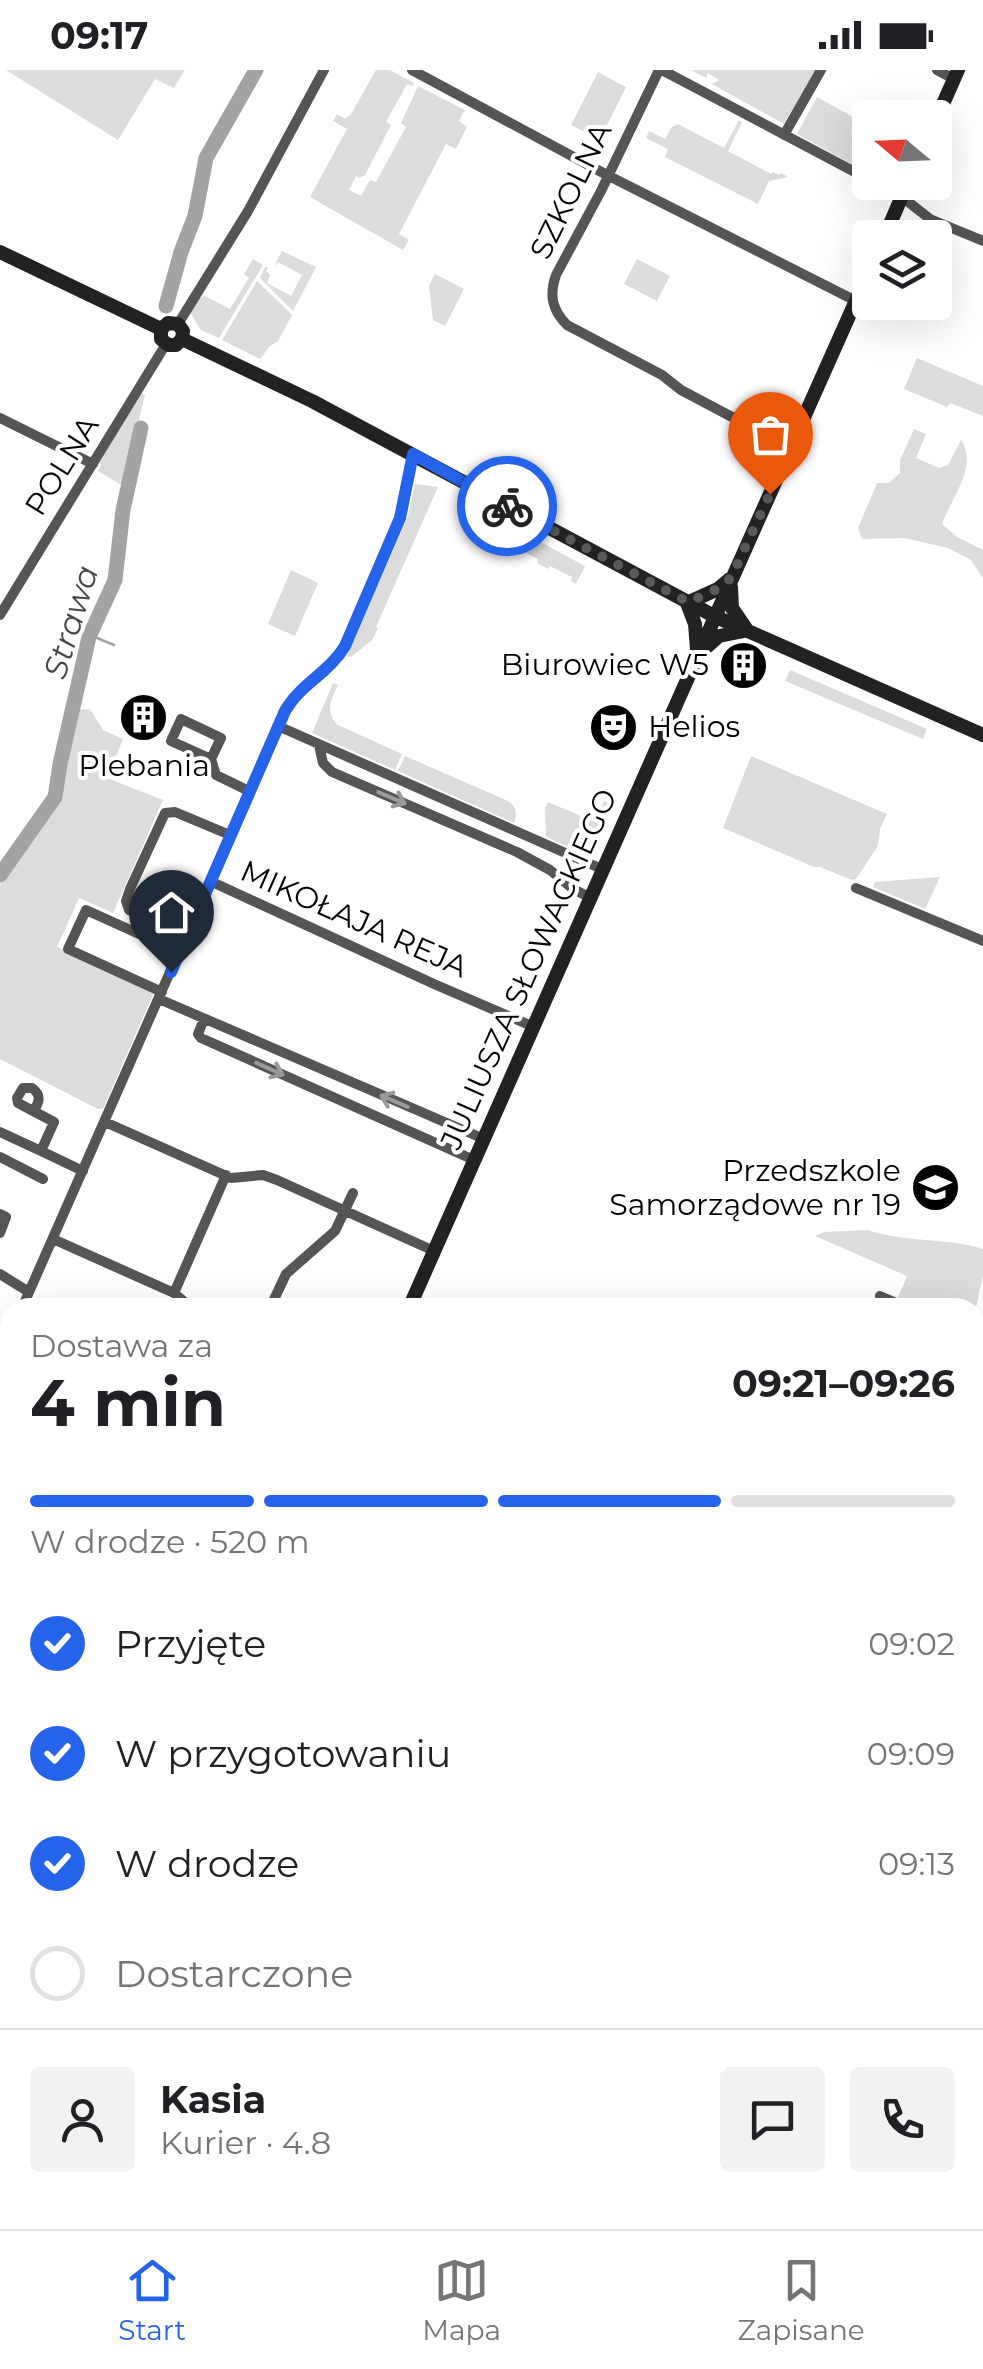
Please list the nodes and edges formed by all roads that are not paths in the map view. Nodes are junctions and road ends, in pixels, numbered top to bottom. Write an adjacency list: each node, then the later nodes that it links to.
1 (324, 70): 16 (street)
2 (412, 70): 10 (street)
3 (661, 70): 8 (street); 10 (street, SZKOLNA)
4 (821, 70): 8 (street)
5 (937, 70): 6 (street)
6 (956, 74): 7 (street)
7 (945, 100)
8 (784, 135): 9 (street)
9 (852, 171)
10 (607, 176): 14 (street); 18 (street, SZKOLNA)
11 (906, 200): 12 (street)
12 (983, 241)
13 (0, 252): 17 (street)
14 (852, 299)
15 (852, 310): 22 (street, JULIUSZA SŁOWACKIEGO)
16 (180, 331): 17 (street); 20 (street)
17 (164, 336): 21 (street, POLNA)
18 (732, 417)
19 (0, 418): 21 (street)
20 (413, 454): 24 (street); 29 (street)
21 (93, 464): 23 (street, POLNA)
22 (731, 578): 24 (street); 26 (street, JULIUSZA SŁOWACKIEGO); 27 (street)
23 (5, 596): 25 (street, POLNA)
24 (688, 602): 26 (street); 28 (street)
25 (0, 615)
26 (714, 616): 27 (street); 28 (street, JULIUSZA SŁOWACKIEGO)
27 (748, 631): 28 (street); 30 (street)
28 (698, 656): 37 (street, JULIUSZA SŁOWACKIEGO)
29 (278, 726): 31 (street); 33 (street)
30 (983, 734)
31 (319, 745): 34 (street); 36 (street, one-way to 36)
32 (212, 760): 32 (street); 33 (street)
33 (250, 791): 35 (street)
34 (522, 834): 36 (street); 37 (street)
35 (230, 835): 38 (street); 41 (street)
36 (516, 852): 40 (street)
37 (604, 870): 40 (street, JULIUSZA SŁOWACKIEGO)
38 (210, 881): 41 (street); 46 (street, MIKOŁAJA REJA)
39 (856, 888): 42 (street)
40 (591, 898): 46 (street, JULIUSZA SŁOWACKIEGO)
41 (186, 937): 43 (street)
42 (983, 941)
43 (179, 952): 44 (street); 44 (street)
44 (160, 996): 45 (street); 50 (street)
45 (204, 1019): 47 (street); 48 (street, one-way to 48)
46 (534, 1027): 53 (street, JULIUSZA SŁOWACKIEGO)
47 (350, 1082): 48 (street); 51 (street, one-way to 47)
48 (342, 1102): 54 (street)
49 (34, 1111): 55 (street)
50 (106, 1122): 58 (street); 59 (street)
51 (452, 1126): 53 (street); 54 (street)
52 (0, 1132): 55 (street)
53 (484, 1140): 57 (street, JULIUSZA SŁOWACKIEGO)
54 (444, 1147): 57 (street)
55 (42, 1151): 58 (street)
56 (0, 1158): 60 (street)
57 (474, 1160): 66 (street, JULIUSZA SŁOWACKIEGO)
58 (84, 1171): 65 (street)
59 (226, 1176): 62 (street); 69 (street)
60 (42, 1178)
61 (353, 1193): 62 (street)
62 (345, 1212): 66 (street); 73 (street)
63 (0, 1214): 64 (street)
64 (0, 1233)
65 (53, 1239): 68 (street); 69 (street)
66 (434, 1251): 74 (street, JULIUSZA SŁOWACKIEGO)
67 (0, 1274): 68 (street)
68 (30, 1292): 71 (street)
69 (174, 1294): 72 (street)
70 (880, 1296): 75 (street)
71 (27, 1298)
72 (179, 1298)
73 (275, 1298)
74 (414, 1298)
75 (885, 1298)

